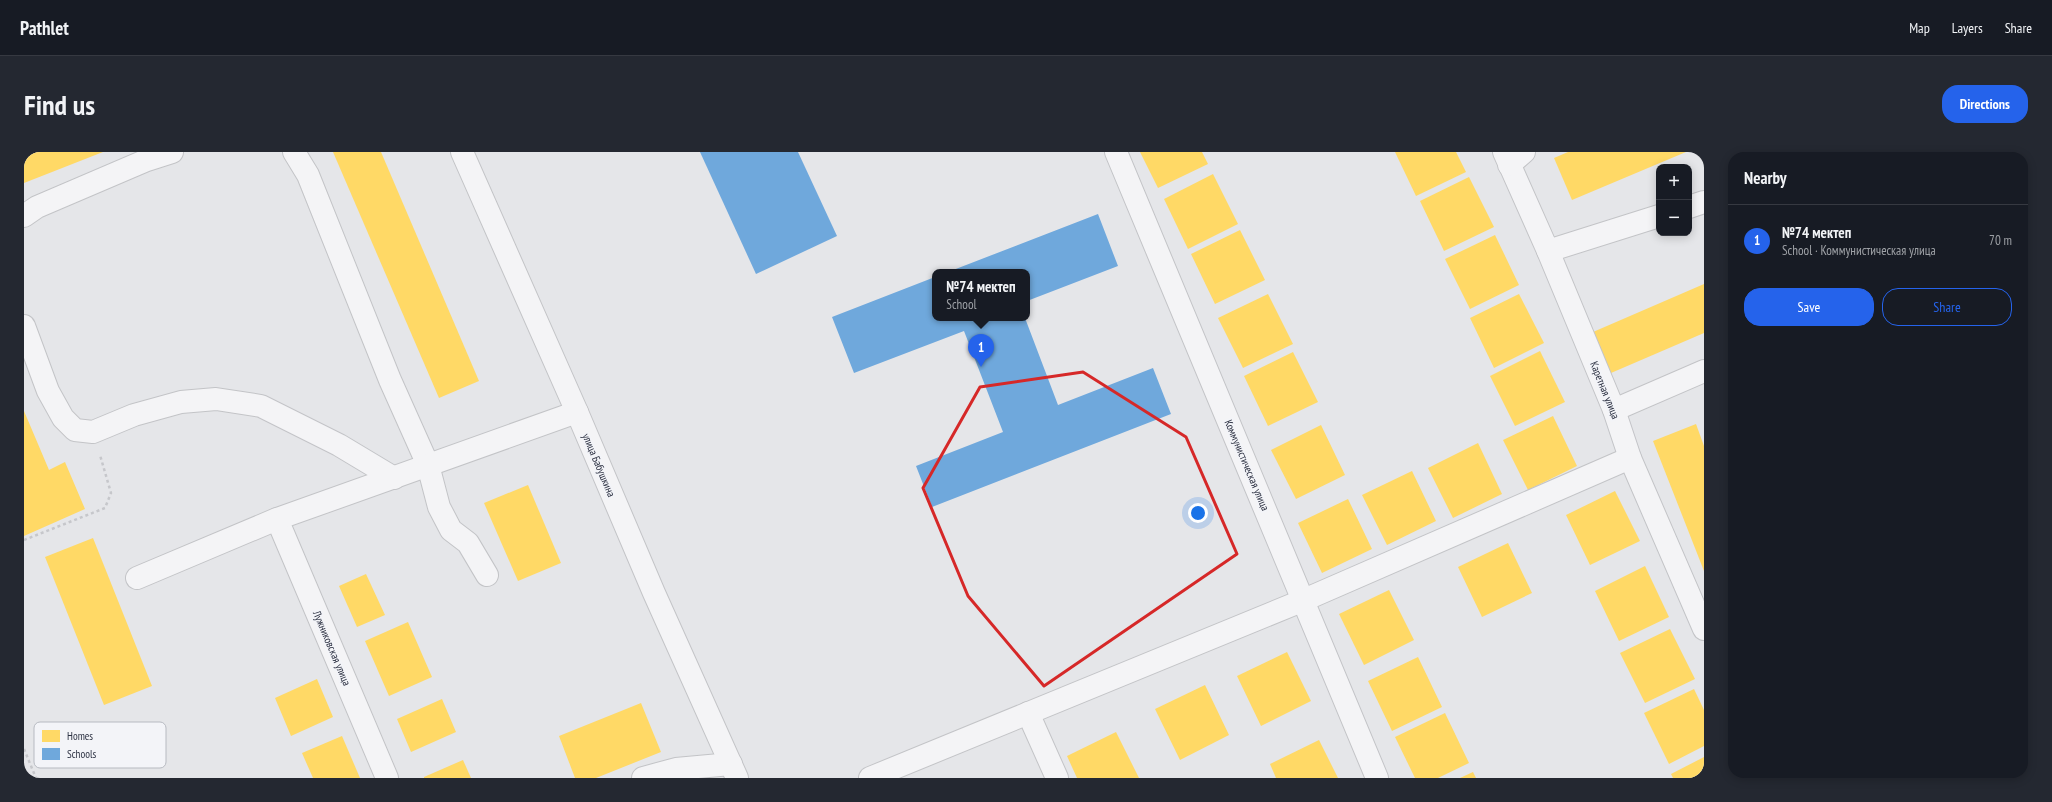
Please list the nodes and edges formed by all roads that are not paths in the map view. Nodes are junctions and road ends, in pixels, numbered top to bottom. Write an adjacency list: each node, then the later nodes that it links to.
1 (172, 152): 8 (street)
2 (294, 152): 16 (street)
3 (462, 152): 14 (street, улица Бабушкина)
4 (1116, 152): 21 (street, Коммунистическая улица)
5 (1512, 156): 10 (street, Каретная улица)
6 (1704, 202): 7 (street)
7 (1692, 206)
8 (24, 216)
9 (1656, 217): 10 (street)
10 (1548, 251): 13 (street, Каретная улица)
11 (24, 326): 17 (street)
12 (1704, 371): 13 (street)
13 (1614, 410): 15 (street, Каретная улица)
14 (577, 412): 16 (street); 24 (street, улица Бабушкина)
15 (1630, 458): 21 (street); 22 (street, Каретная улица)
16 (428, 465): 17 (street); 19 (street)
17 (394, 478): 18 (street)
18 (277, 519): 20 (street); 25 (street, Лужниковская улица)
19 (487, 575)
20 (137, 578)
21 (1304, 600): 23 (street); 29 (street, Коммунистическая улица)
22 (1704, 629)
23 (1028, 713): 27 (street); 28 (street)
24 (734, 771): 26 (street)
25 (387, 778)
26 (643, 778)
27 (870, 778)
28 (1057, 778)
29 (1377, 778)

